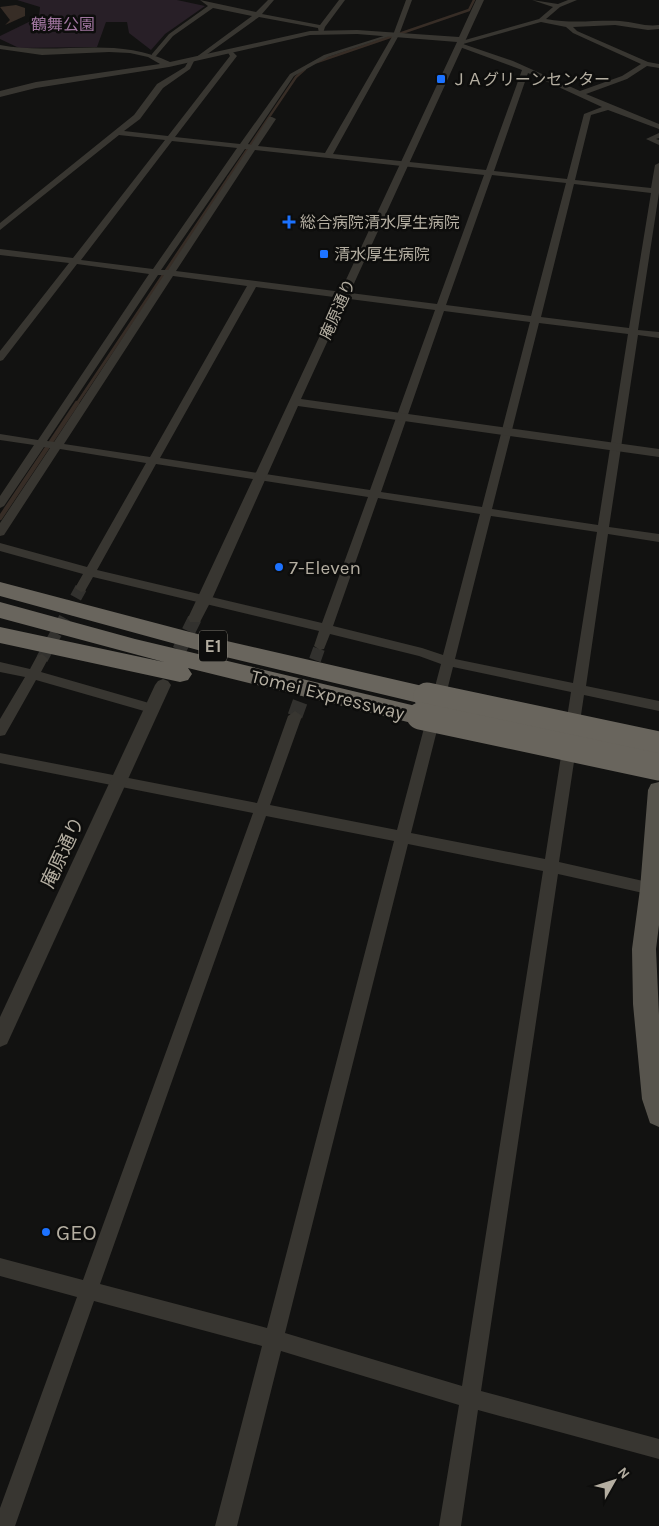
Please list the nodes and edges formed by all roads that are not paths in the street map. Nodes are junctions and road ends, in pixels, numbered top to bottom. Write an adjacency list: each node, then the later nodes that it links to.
1 (203, 0): 9 (street)
2 (271, 0): 11 (street)
3 (342, 0): 15 (street)
4 (408, 0): 16 (street)
5 (480, 0): 17 (street, 庵原通り)
6 (535, 0): 7 (street)
7 (546, 0): 10 (street)
8 (574, 0): 10 (street)
9 (212, 6): 11 (street); 20 (street)
10 (558, 6): 12 (street)
11 (257, 15): 15 (street); 22 (street)
12 (540, 20): 13 (street); 17 (street)
13 (568, 25): 14 (street); 23 (street)
14 (658, 26)
15 (321, 30): 16 (street); 19 (street)
16 (392, 35): 17 (street); 21 (street); 37 (street)
17 (460, 43): 26 (street); 38 (street, 庵原通り)
18 (0, 47): 20 (street)
19 (230, 51): 22 (street); 33 (street)
20 (154, 55): 24 (street)
21 (325, 56): 35 (street); 36 (street)
22 (194, 60): 24 (street); 31 (street)
23 (646, 64): 25 (street); 28 (street)
24 (169, 65): 27 (street)
25 (659, 66)
26 (526, 68): 28 (street); 40 (street)
27 (0, 94)
28 (579, 94): 29 (street)
29 (606, 108): 30 (street); 41 (street)
30 (659, 127)
31 (119, 133): 33 (street); 43 (street)
32 (659, 135): 34 (street)
33 (170, 139): 35 (street); 45 (street)
34 (659, 143)
35 (242, 147): 36 (street); 46 (street)
36 (254, 148): 37 (street); 47 (street)
37 (328, 155): 38 (street)
38 (406, 163): 40 (street); 49 (street, 庵原通り)
39 (659, 165): 42 (street)
40 (490, 172): 41 (street); 50 (street)
41 (570, 181): 42 (street); 51 (street)
42 (657, 190): 52 (street)
43 (0, 228)
44 (0, 252): 45 (street)
45 (75, 262): 46 (street); 54 (street)
46 (155, 272): 47 (street); 59 (street)
47 (170, 274): 48 (street); 60 (street)
48 (253, 284): 49 (street); 63 (street)
49 (344, 295): 50 (street); 55 (street, 庵原通り)
50 (441, 307): 51 (street); 56 (street)
51 (535, 320): 52 (street); 57 (street)
52 (632, 332): 53 (street); 61 (street)
53 (659, 335)
54 (0, 358)
55 (296, 402): 56 (street); 64 (street, 庵原通り)
56 (402, 417): 57 (street); 65 (street)
57 (507, 432): 61 (street); 67 (street)
58 (0, 437): 59 (street)
59 (42, 443): 60 (street); 66 (street)
60 (57, 446): 63 (street); 69 (street)
61 (615, 447): 62 (street); 68 (street)
62 (659, 453)
63 (154, 460): 64 (street); 72 (street)
64 (259, 476): 65 (street); 75 (street, 庵原通り)
65 (374, 495): 67 (street); 78 (street)
66 (0, 504)
67 (488, 513): 68 (street); 82 (street)
68 (602, 530): 70 (street); 86 (street)
69 (0, 532)
70 (659, 538)
71 (0, 547): 72 (street)
72 (91, 572): 73 (street); 75 (street)
73 (81, 588)
74 (0, 589): 89 (highway, Tomei Expressway / E1)
75 (206, 599): 77 (street, 庵原通り); 78 (street)
76 (0, 610): 89 (highway, Tomei Expressway / E1)
77 (195, 618)
78 (326, 628): 80 (street); 82 (street)
79 (0, 635): 89 (highway)
80 (320, 646)
81 (42, 659): 84 (street)
82 (449, 662): 86 (street); 98 (street)
83 (0, 667): 84 (street)
84 (33, 674): 88 (street); 91 (street)
85 (163, 685): 88 (street, 庵原通り)
86 (578, 691): 87 (street); 99 (street)
87 (659, 706)
88 (151, 708): 95 (street, 庵原通り)
89 (415, 708): 92 (highway, Tomei Expressway / E1, bridge); 94 (highway, Tomei Expressway / E1, bridge)
90 (295, 716): 97 (street)
91 (0, 732)
92 (659, 745)
93 (0, 758): 95 (street)
94 (659, 767)
95 (117, 782): 97 (street); 101 (street, 庵原通り)
96 (659, 790): 100 (main road)
97 (261, 810): 98 (street); 104 (street)
98 (403, 837): 99 (street); 105 (street)
99 (551, 866): 100 (street); 106 (street)
100 (652, 889): 102 (main road)
101 (0, 1038)
102 (659, 1114)
103 (0, 1267): 104 (street)
104 (90, 1291): 105 (street); 108 (street)
105 (273, 1339): 106 (street); 109 (street)
106 (469, 1398): 107 (street); 110 (street)
107 (659, 1449)
108 (4, 1526)
109 (226, 1526)
110 (450, 1526)

